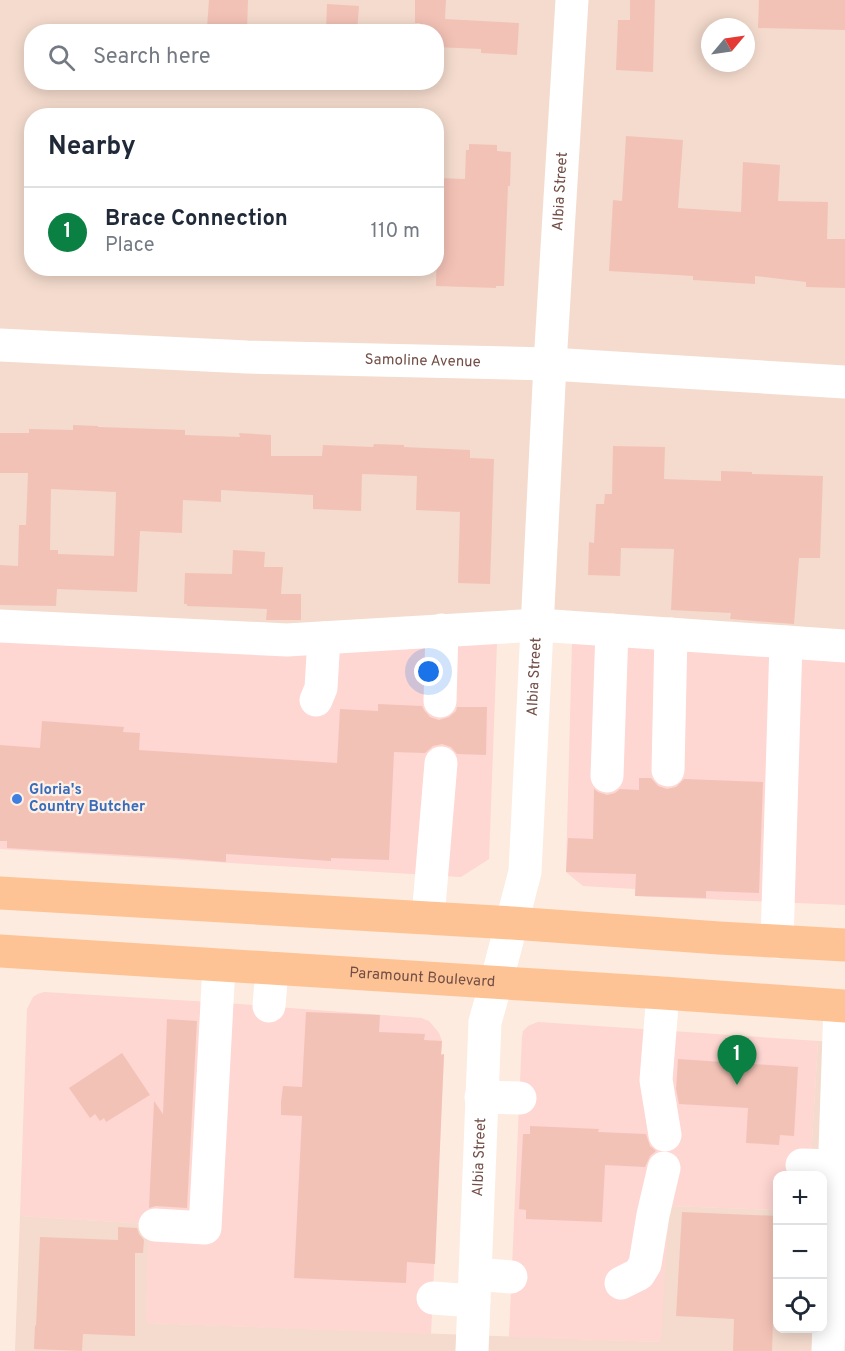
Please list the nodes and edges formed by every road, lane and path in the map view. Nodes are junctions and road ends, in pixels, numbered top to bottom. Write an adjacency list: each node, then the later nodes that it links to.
1 (572, 0): 3 (street, Albia Street)
2 (0, 345): 3 (street, Samoline Avenue)
3 (550, 364): 4 (street, Samoline Avenue); 5 (street, Albia Street)
4 (845, 382)
5 (538, 625): 7 (street); 8 (street); 20 (street, Albia Street)
6 (0, 626): 10 (street)
7 (442, 630): 10 (street); 14 (street)
8 (612, 630): 9 (street); 17 (street)
9 (672, 634): 11 (street); 16 (street)
10 (324, 638): 13 (street)
11 (786, 642): 12 (street); 21 (street)
12 (845, 646)
13 (316, 700)
14 (440, 701)
15 (441, 763): 19 (street)
16 (668, 770)
17 (607, 776)
18 (0, 893): 19 (main road)
19 (428, 918): 20 (main road)
20 (512, 923): 21 (main road); 26 (street, Albia Street)
21 (777, 942): 22 (main road)
22 (845, 945)
23 (0, 951): 24 (main road, Paramount Boulevard)
24 (219, 965): 25 (main road, Paramount Boulevard); 36 (street)
25 (272, 968): 26 (main road, Paramount Boulevard); 28 (street)
26 (496, 983): 27 (main road, Paramount Boulevard); 30 (street, Albia Street)
27 (663, 993): 29 (main road, Paramount Boulevard); 32 (street)
28 (269, 1006)
29 (843, 1006): 34 (street)
30 (482, 1097): 31 (street); 40 (street, Albia Street)
31 (520, 1098)
32 (665, 1135)
33 (802, 1165): 34 (street)
34 (835, 1166): 37 (street)
35 (664, 1168): 39 (street)
36 (155, 1225)
37 (838, 1271): 43 (street)
38 (511, 1277): 40 (street)
39 (621, 1283)
40 (475, 1287): 41 (street); 42 (street, Albia Street)
41 (433, 1298)
42 (472, 1351)
43 (828, 1351)

